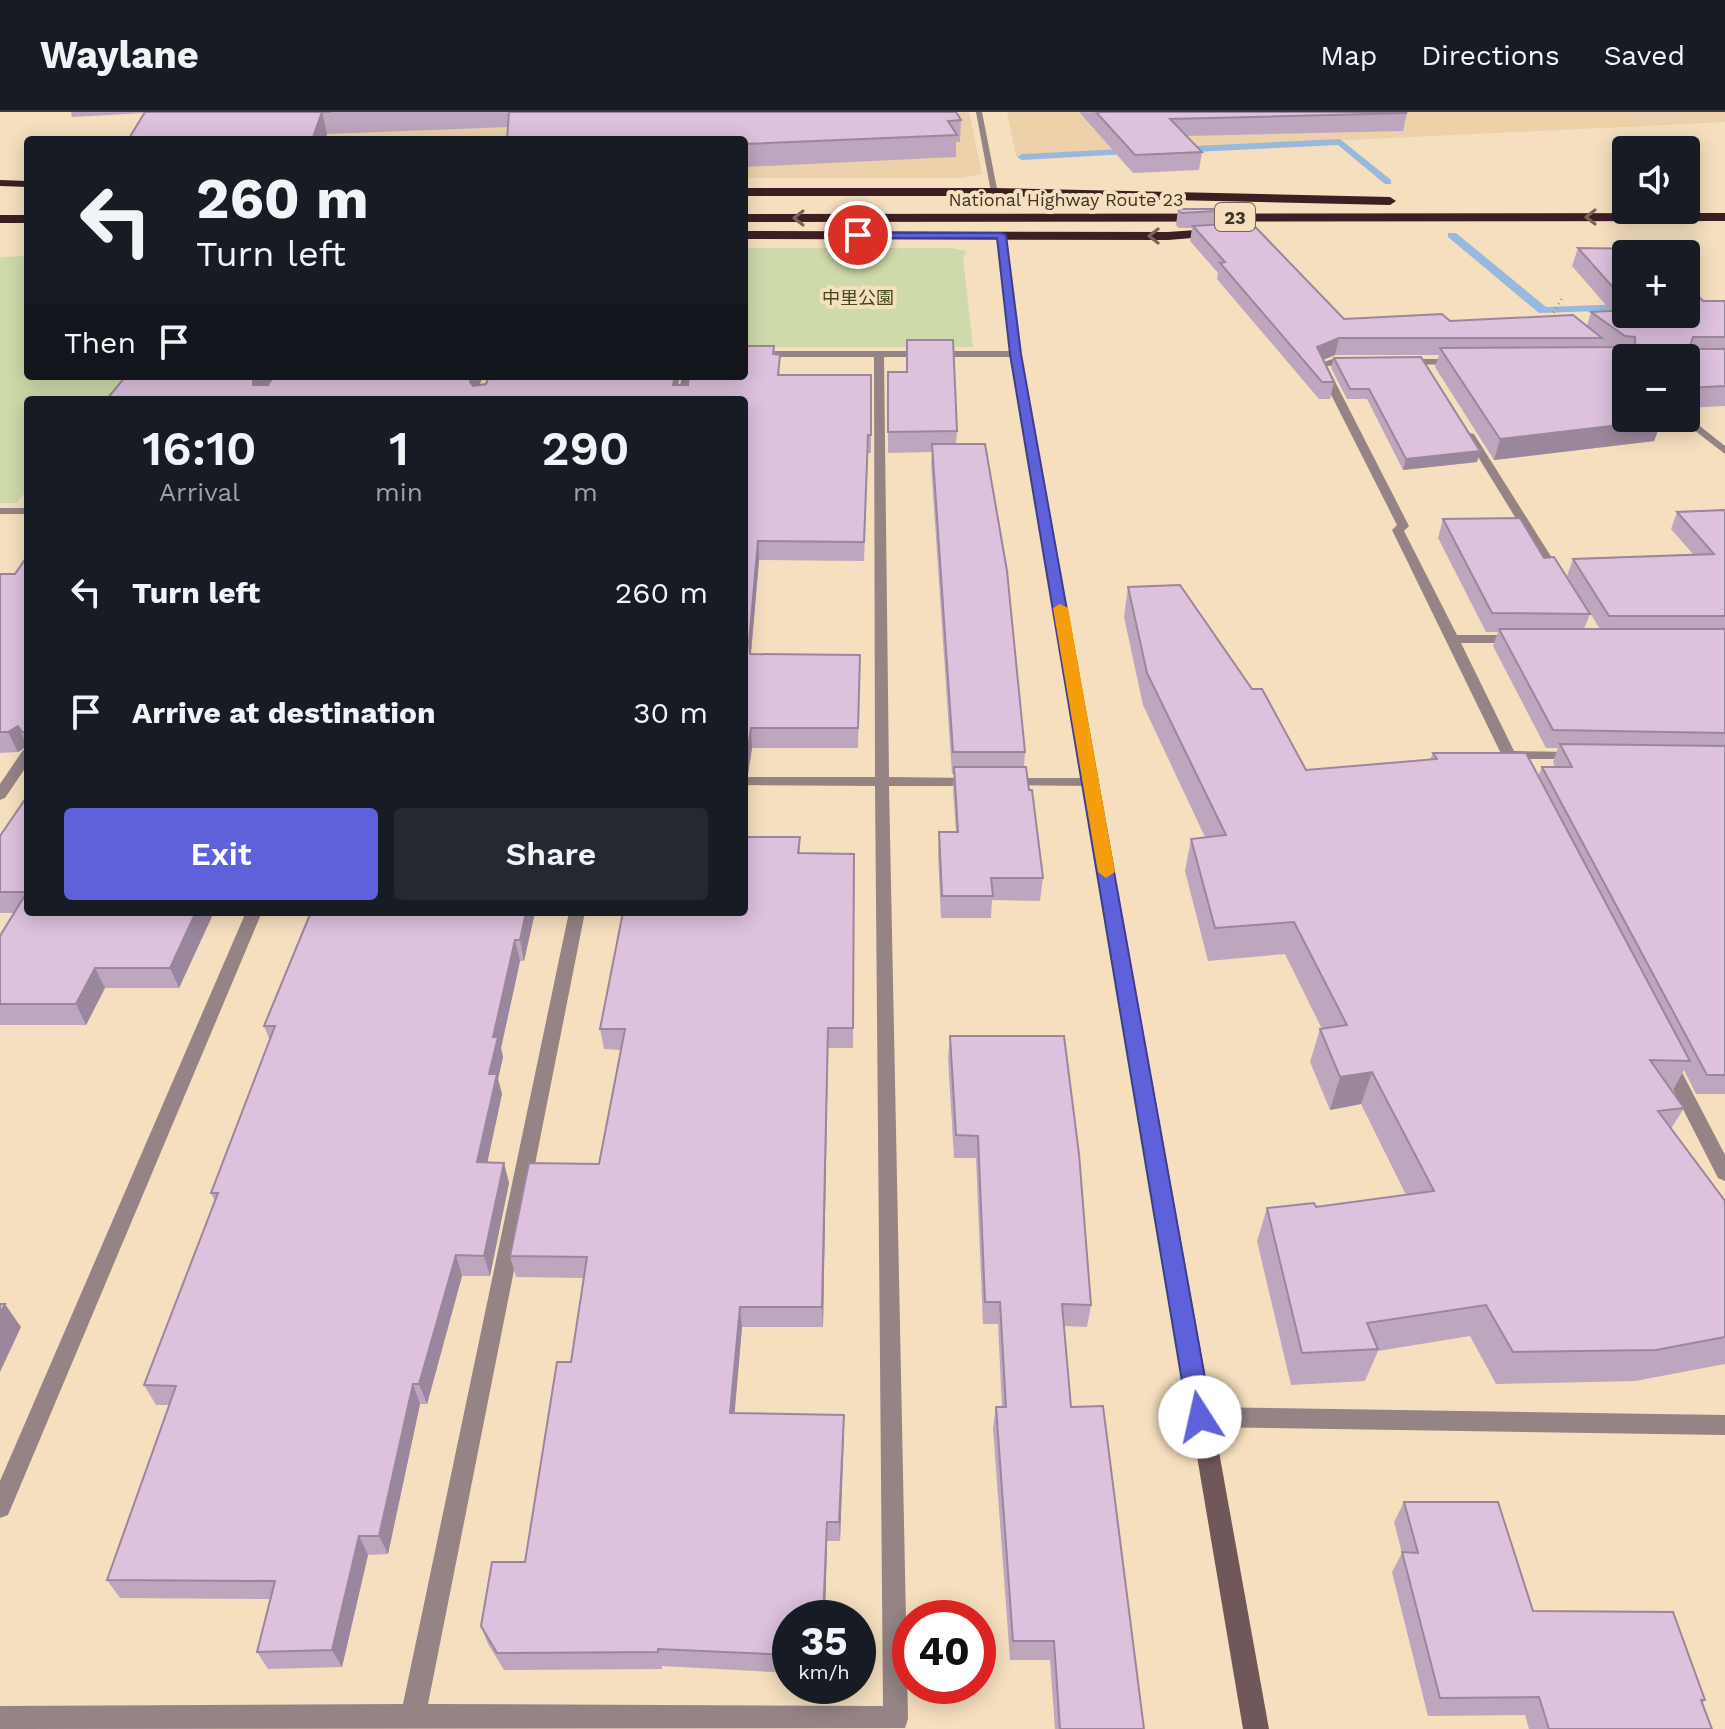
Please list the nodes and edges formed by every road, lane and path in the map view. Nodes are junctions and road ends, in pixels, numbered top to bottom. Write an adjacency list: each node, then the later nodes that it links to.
1 (979, 112): 5 (street)
2 (0, 183): 3 (highway)
3 (24, 184)
4 (748, 192): 5 (highway)
5 (995, 192): 8 (highway, National Highway Route 23 / 23)
6 (0, 193): 7 (highway)
7 (24, 193)
8 (748, 203)
9 (1455, 217): 10 (highway, National Highway Route 23 / 23, one-way to 9); 11 (highway, National Highway Route 23 / 23, one-way to 11); 15 (highway, one-way to 15)
10 (1725, 217)
11 (748, 218)
12 (0, 219): 13 (highway)
13 (24, 219)
14 (748, 235): 15 (highway)
15 (1001, 235): 20 (street)
16 (1562, 298): 17 (path)
17 (1562, 330)
18 (748, 354): 19 (street)
19 (879, 354): 20 (street); 39 (street)
20 (1016, 354): 40 (street)
21 (1364, 361): 32 (street)
22 (1394, 362): 23 (street)
23 (1424, 362): 24 (street); 25 (street)
24 (1468, 362)
25 (1432, 375)
26 (1465, 428): 31 (street)
27 (1700, 430): 28 (street)
28 (1725, 451)
29 (0, 511): 30 (street)
30 (24, 511)
31 (1564, 587)
32 (1453, 639): 33 (street); 34 (street)
33 (1525, 639)
34 (1509, 755): 35 (street); 41 (street)
35 (1586, 756)
36 (24, 758): 38 (street)
37 (748, 781): 39 (street)
38 (5, 782): 42 (street)
39 (882, 782): 40 (street); 50 (street)
40 (1091, 782): 47 (street)
41 (1523, 783)
42 (0, 795)
43 (252, 916): 49 (street)
44 (576, 916): 50 (street)
45 (1660, 1048): 46 (street)
46 (1725, 1173)
47 (1200, 1417): 48 (street); 52 (street)
48 (1725, 1425)
49 (0, 1507)
50 (413, 1716): 51 (street)
51 (0, 1718)
52 (1256, 1729)

